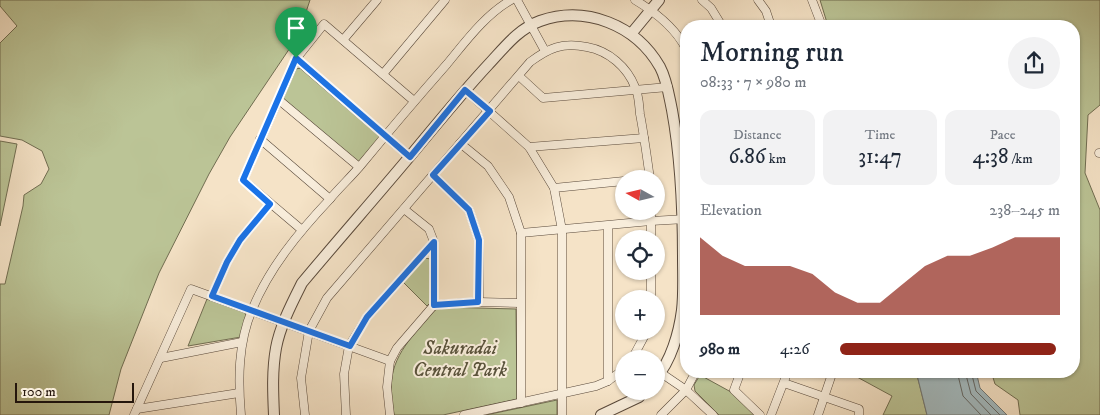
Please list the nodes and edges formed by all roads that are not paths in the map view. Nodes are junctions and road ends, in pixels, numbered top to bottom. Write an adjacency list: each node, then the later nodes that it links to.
1 (377, 0): 17 (street)
2 (445, 0): 20 (street)
3 (511, 0): 26 (street)
4 (517, 0): 14 (street)
5 (635, 0): 10 (street)
6 (659, 0): 10 (street)
7 (702, 0): 11 (street)
8 (758, 0): 12 (street)
9 (812, 0): 13 (street)
10 (652, 10): 15 (street); 16 (street)
11 (718, 20)
12 (769, 20)
13 (820, 20)
14 (530, 26): 15 (street); 18 (street); 23 (street)
15 (631, 34): 22 (street)
16 (680, 36)
17 (343, 40): 19 (street); 20 (street)
18 (545, 51): 21 (street); 24 (street)
19 (296, 58): 25 (street); 28 (street)
20 (383, 74): 26 (street)
21 (519, 76): 24 (street); 27 (street)
22 (668, 87): 24 (street); 36 (street)
23 (465, 90): 27 (street); 33 (street)
24 (636, 90): 29 (street)
25 (279, 100): 30 (street); 34 (street)
26 (414, 101): 28 (street)
27 (490, 111): 31 (street); 32 (street)
28 (385, 135): 33 (street); 34 (street)
29 (644, 138): 32 (street); 35 (street)
30 (260, 139): 40 (street); 41 (street)
31 (460, 143): 37 (street); 49 (street)
32 (529, 147): 39 (street)
33 (410, 157): 57 (street)
34 (359, 167): 40 (street)
35 (649, 170)
36 (680, 171)
37 (433, 175): 42 (street); 52 (street)
38 (615, 182): 39 (street)
39 (554, 188): 47 (street)
40 (330, 199): 46 (street)
41 (270, 204): 46 (street); 51 (street)
42 (404, 209): 50 (street); 58 (street)
43 (680, 219): 44 (street)
44 (651, 221): 45 (street); 48 (street)
45 (608, 226): 47 (street); 70 (street)
46 (302, 230): 55 (street)
47 (562, 230): 49 (street); 74 (street)
48 (651, 230)
49 (521, 233): 53 (street)
50 (434, 242): 54 (street); 60 (street)
51 (212, 296): 55 (street); 61 (street)
52 (478, 302): 53 (street); 54 (street)
53 (520, 303): 77 (street)
54 (434, 305): 62 (street)
55 (251, 311): 57 (street); 59 (street)
56 (680, 320): 63 (street)
57 (284, 322): 58 (street); 80 (street)
58 (308, 331): 60 (street); 81 (street)
59 (242, 342): 61 (street); 73 (street)
60 (350, 346): 62 (street); 82 (street)
61 (161, 358): 78 (street)
62 (390, 360): 83 (street)
63 (665, 361)
64 (615, 376): 70 (street)
65 (692, 378): 72 (street)
66 (738, 378): 89 (street)
67 (786, 378): 71 (street)
68 (831, 378): 75 (street)
69 (665, 380): 72 (street)
70 (608, 381): 74 (street)
71 (784, 383): 75 (street); 90 (street)
72 (686, 390): 87 (street); 88 (street)
73 (239, 393): 78 (street); 79 (street)
74 (561, 395): 77 (street); 85 (street)
75 (824, 397): 91 (street); 92 (street)
76 (633, 400): 86 (street)
77 (520, 403): 84 (street)
78 (135, 412)
79 (241, 415)
80 (274, 415)
81 (305, 415)
82 (346, 415)
83 (390, 415)
84 (464, 415)
85 (562, 415)
86 (601, 415)
87 (661, 415)
88 (713, 415)
89 (760, 415)
90 (771, 415)
91 (818, 415)
92 (859, 415)

